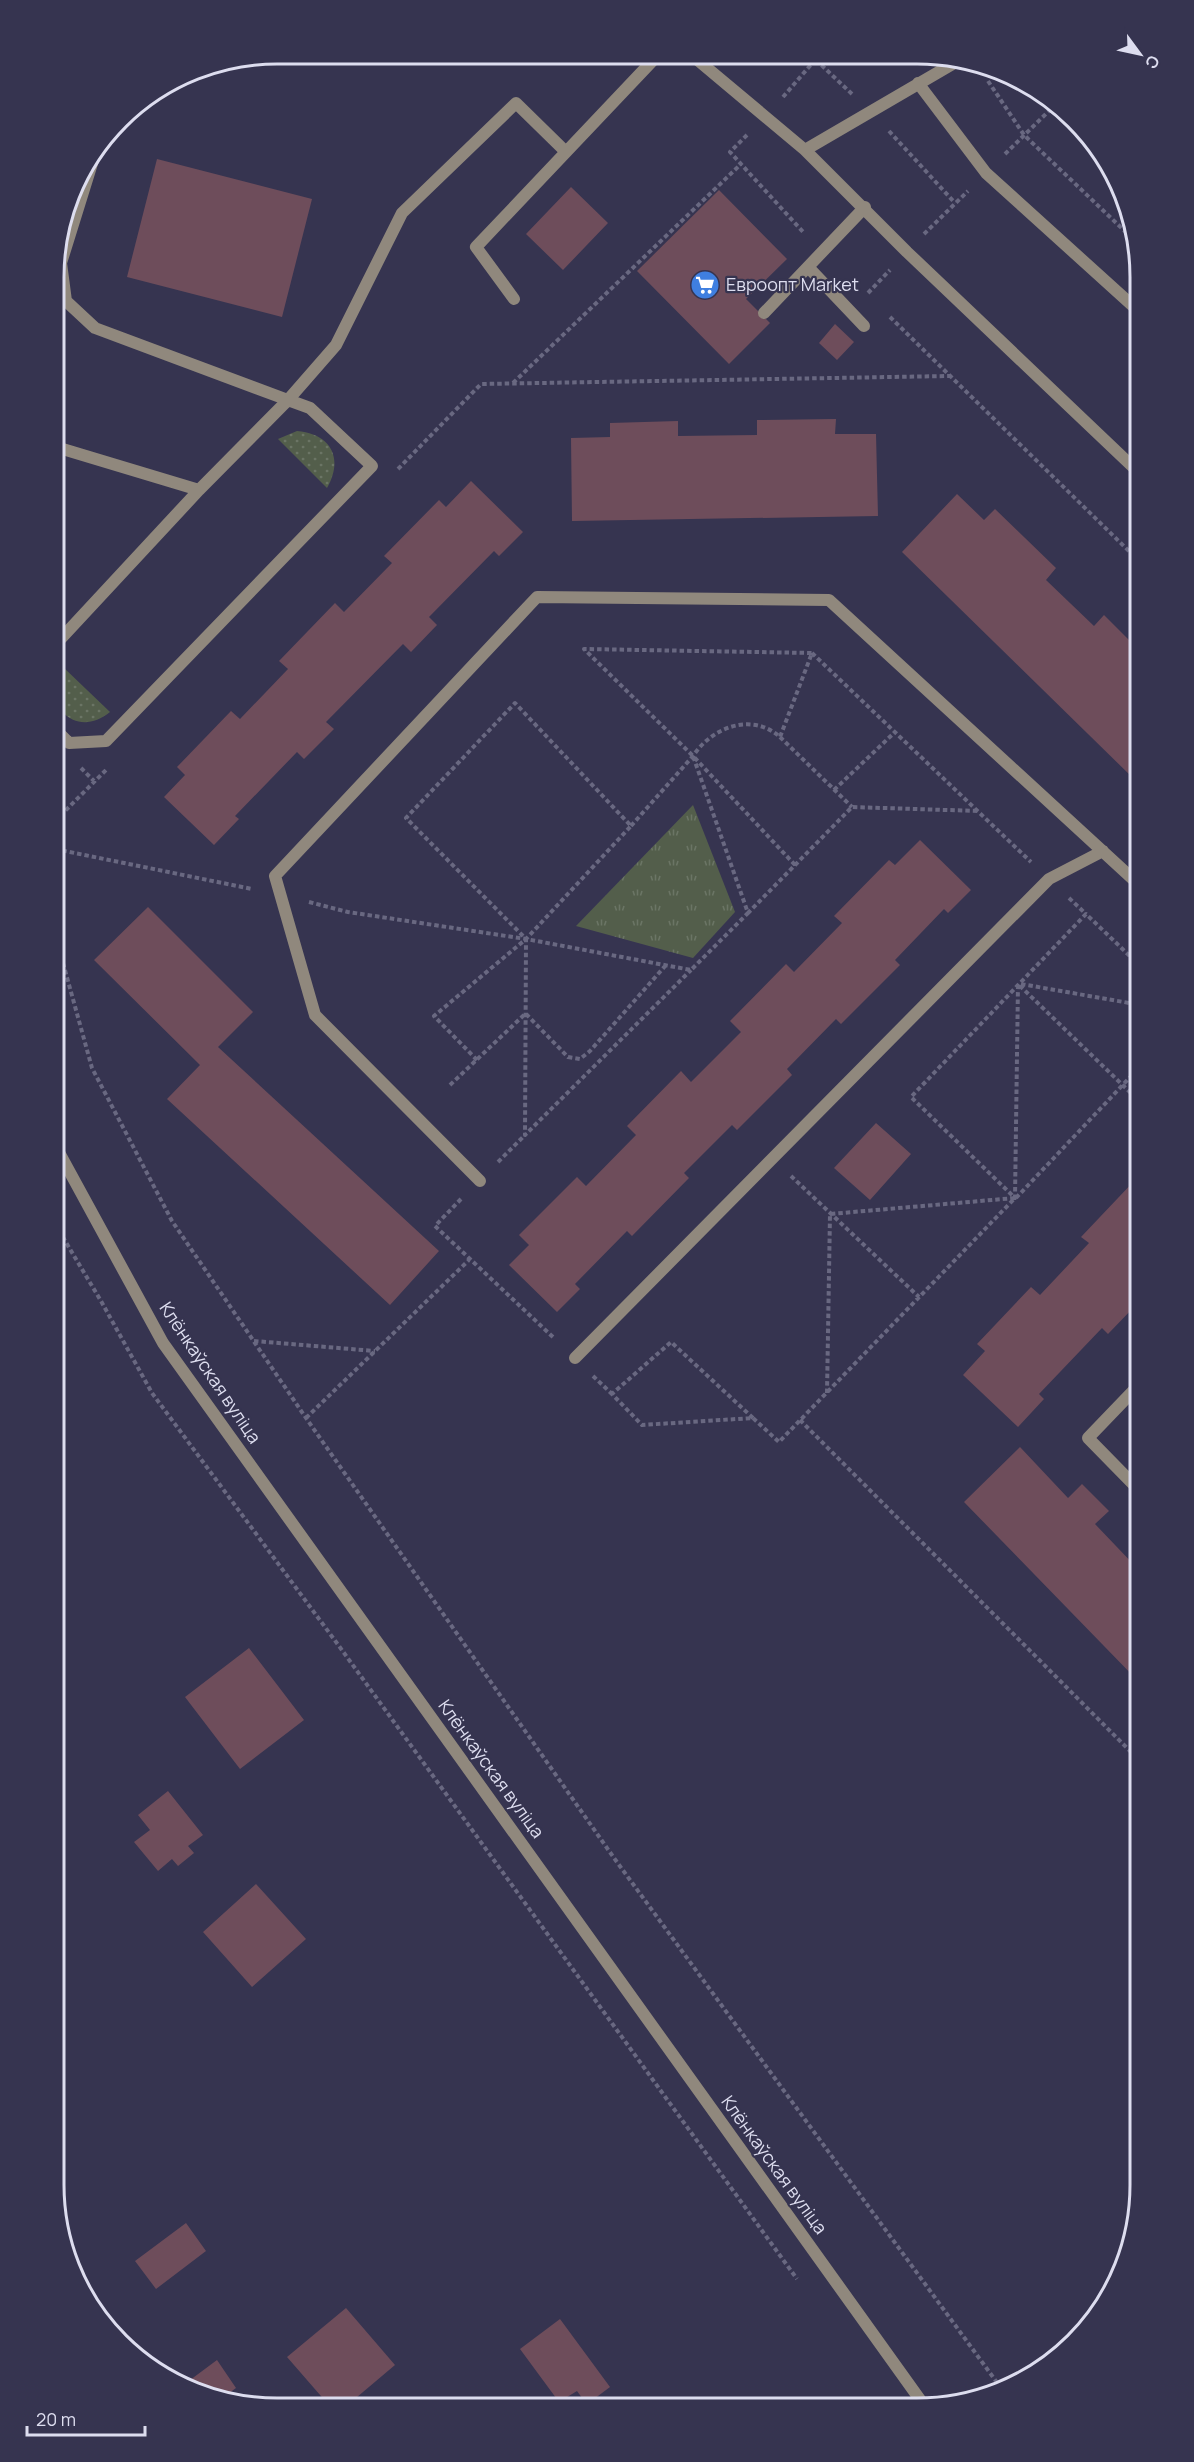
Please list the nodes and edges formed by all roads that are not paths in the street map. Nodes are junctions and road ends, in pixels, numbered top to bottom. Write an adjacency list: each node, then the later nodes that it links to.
1 (649, 64): 6 (street)
2 (703, 64): 5 (street)
3 (947, 67): 4 (street)
4 (918, 83): 5 (street); 13 (street)
5 (805, 150): 8 (street)
6 (566, 152): 12 (street); 16 (street)
7 (86, 184): 9 (street)
8 (865, 207): 10 (street); 18 (street)
9 (68, 240)
10 (808, 267): 14 (street); 15 (street)
11 (64, 286): 16 (street)
12 (514, 299)
13 (1130, 303)
14 (764, 313)
15 (864, 326)
16 (288, 400): 19 (street); 21 (street)
17 (64, 449): 19 (street)
18 (1130, 464)
19 (199, 490): 20 (street)
20 (64, 636)
21 (64, 738)
22 (1103, 851): 23 (street); 25 (street); 26 (street)
23 (1130, 876)
24 (64, 1162): 29 (street, Клёнкаўская вуліца)
25 (480, 1181)
26 (575, 1358)
27 (1130, 1394): 28 (street)
28 (1130, 1481)
29 (919, 2398)

